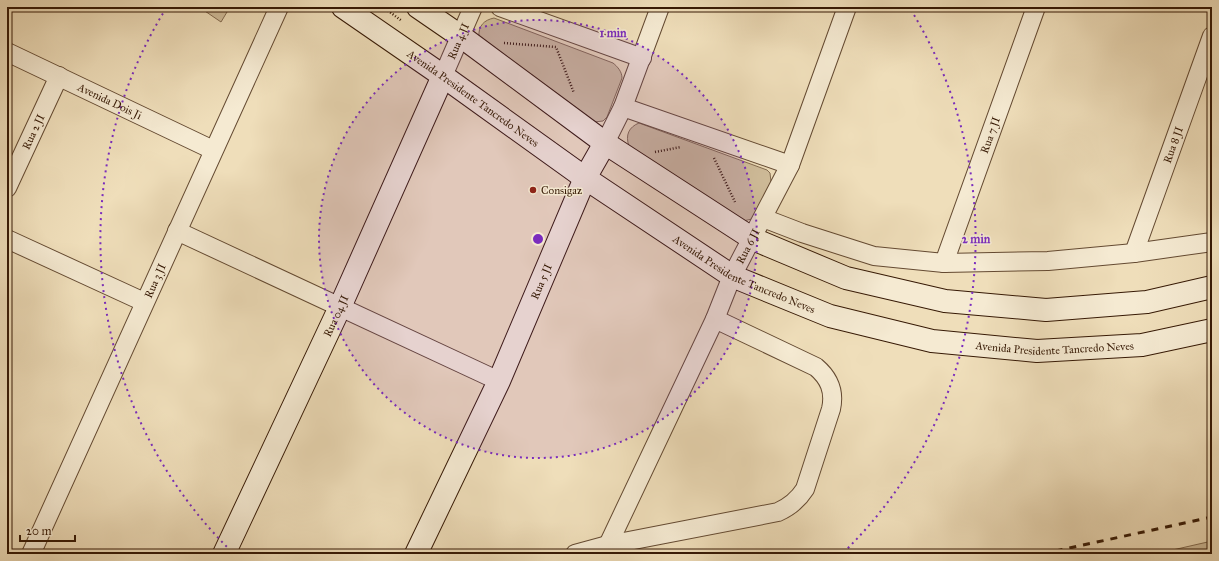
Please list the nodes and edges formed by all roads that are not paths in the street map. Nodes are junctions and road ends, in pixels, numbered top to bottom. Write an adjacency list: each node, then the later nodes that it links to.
1 (279, 7): 17 (street, Rua 3 JI)
2 (343, 7): 14 (street, Avenida Presidente Tancredo Neves)
3 (418, 7): 9 (street)
4 (473, 7): 9 (street, Rua 4 JI)
5 (500, 7): 12 (street)
6 (660, 7): 12 (street, Rua 5 JI)
7 (847, 7): 18 (street, Rua 6 JI)
8 (1036, 7): 27 (street, Rua 7 JI)
9 (461, 36): 14 (street, Rua 4 JI); 16 (street)
10 (1212, 37): 26 (street, Rua 8 JI)
11 (7, 52): 13 (street, Avenida Dois Ji)
12 (642, 58): 15 (street, Rua 5 JI)
13 (59, 76): 17 (street, Avenida Dois Ji); 20 (street, Rua 2 JI)
14 (443, 76): 19 (street, Avenida Presidente Tancredo Neves); 31 (street, Rua 04 JI)
15 (624, 107): 16 (street, Rua 5 JI); 18 (street)
16 (605, 143): 19 (street, Rua 5 JI); 23 (street)
17 (213, 150): 22 (street, Rua 3 JI)
18 (790, 165): 21 (street, Rua 6 JI)
19 (585, 178): 28 (street, Avenida Presidente Tancredo Neves); 34 (street, Rua 5 JI)
20 (7, 188)
21 (763, 218): 23 (street, Rua 6 JI); 27 (street)
22 (177, 230): 30 (street, Rua 3 JI); 31 (street)
23 (753, 239): 28 (street, Rua 6 JI); 29 (street)
24 (7, 240): 30 (street)
25 (1212, 242): 26 (street)
26 (1134, 253): 27 (street)
27 (944, 263)
28 (732, 276): 32 (street, Rua 6 JI); 33 (street, Avenida Presidente Tancredo Neves)
29 (1212, 286)
30 (144, 302): 36 (street, Rua 3 JI)
31 (340, 307): 34 (street); 37 (street, Rua 04 JI)
32 (715, 320): 35 (street, Rua 6 JI); 35 (street)
33 (1212, 330)
34 (499, 381): 38 (street, Rua 5 JI)
35 (608, 545): 39 (street)
36 (30, 554)
37 (224, 554)
38 (416, 554)
39 (575, 554)

